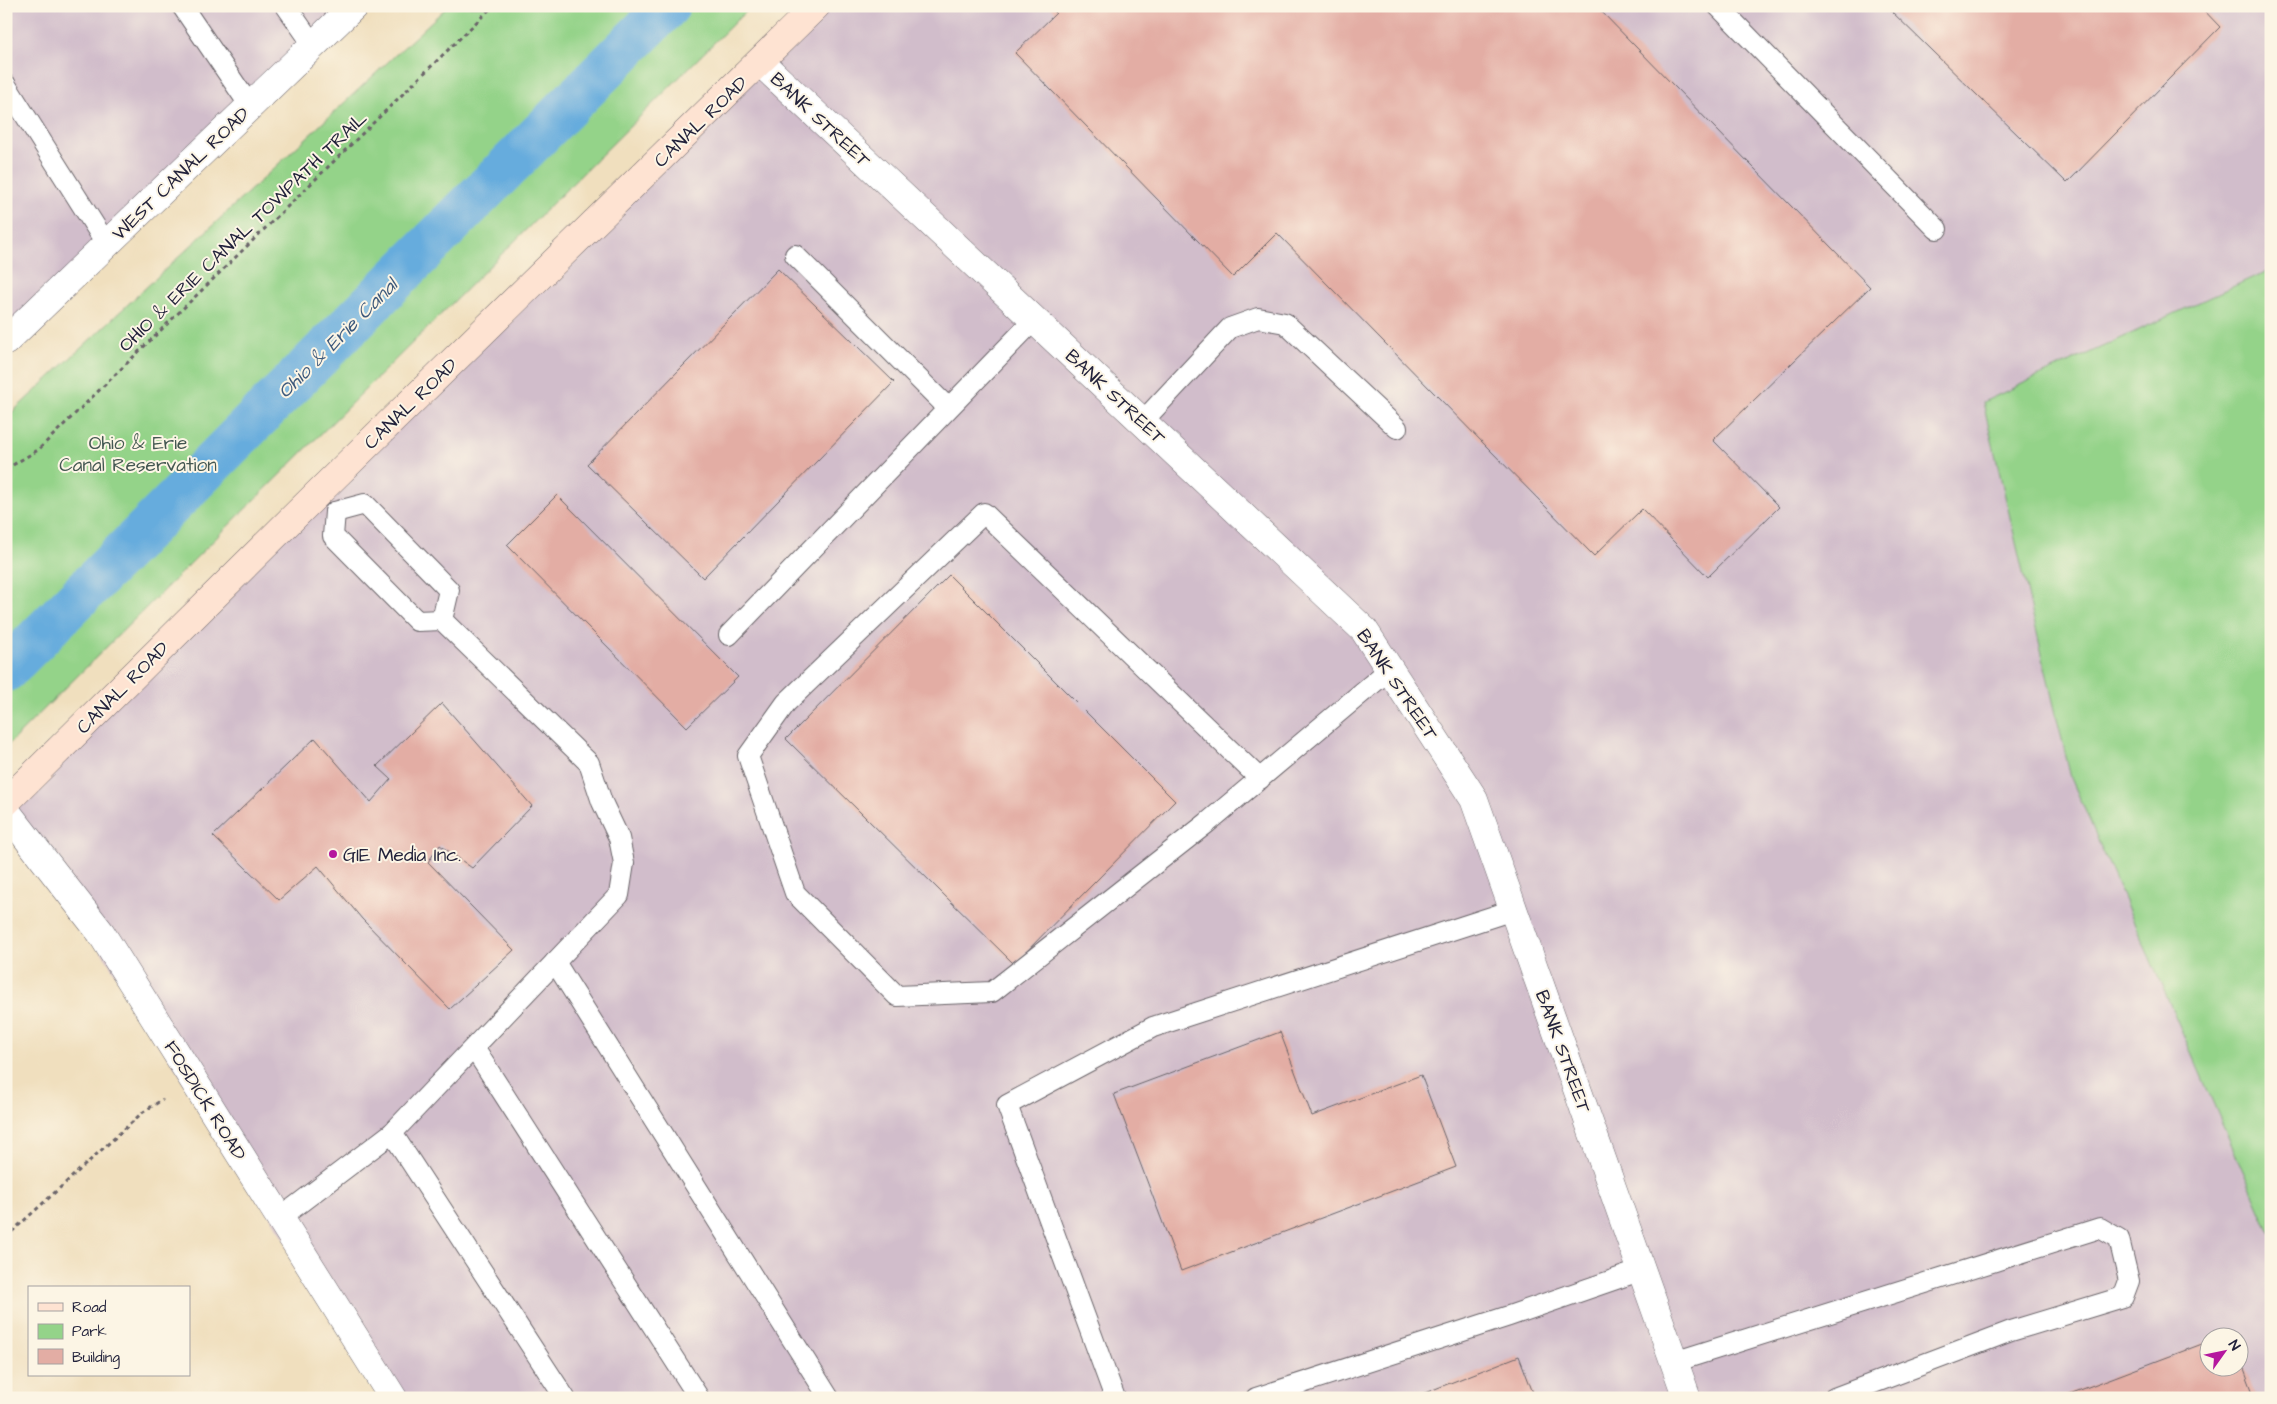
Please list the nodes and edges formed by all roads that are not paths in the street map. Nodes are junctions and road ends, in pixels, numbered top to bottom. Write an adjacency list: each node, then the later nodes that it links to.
1 (182, 6): 9 (lane)
2 (286, 6): 6 (lane)
3 (354, 6): 6 (street, WEST CANAL ROAD)
4 (816, 6): 7 (main road, CANAL ROAD)
5 (1718, 6): 10 (lane)
6 (314, 46): 9 (street, WEST CANAL ROAD)
7 (760, 62): 13 (street, BANK STREET); 18 (main road, CANAL ROAD)
8 (6, 85): 11 (lane)
9 (250, 106): 11 (street, WEST CANAL ROAD)
10 (1937, 230)
11 (106, 245): 14 (street, WEST CANAL ROAD)
12 (795, 254): 15 (lane)
13 (1034, 320): 15 (lane); 16 (street, BANK STREET)
14 (6, 341)
15 (948, 408): 20 (lane)
16 (1143, 422): 17 (lane); 21 (street, BANK STREET)
17 (1397, 428)
18 (326, 503): 19 (lane); 19 (lane); 23 (main road, CANAL ROAD)
19 (442, 620): 26 (lane)
20 (729, 635)
21 (1390, 669): 22 (lane); 25 (street, BANK STREET)
22 (1260, 779): 22 (lane)
23 (6, 802)
24 (6, 811): 29 (street, FOSDICK ROAD)
25 (1514, 910): 30 (street, BANK STREET); 36 (lane)
26 (555, 962): 27 (lane); 35 (lane)
27 (474, 1048): 28 (lane); 34 (lane)
28 (392, 1133): 29 (lane); 33 (lane)
29 (280, 1218): 32 (street, FOSDICK ROAD)
30 (1642, 1270): 31 (street, BANK STREET); 37 (lane)
31 (1674, 1362): 38 (street, BANK STREET); 39 (lane)
32 (393, 1398)
33 (564, 1398)
34 (699, 1398)
35 (829, 1398)
36 (1115, 1398)
37 (1256, 1398)
38 (1687, 1398)
39 (1834, 1398)

